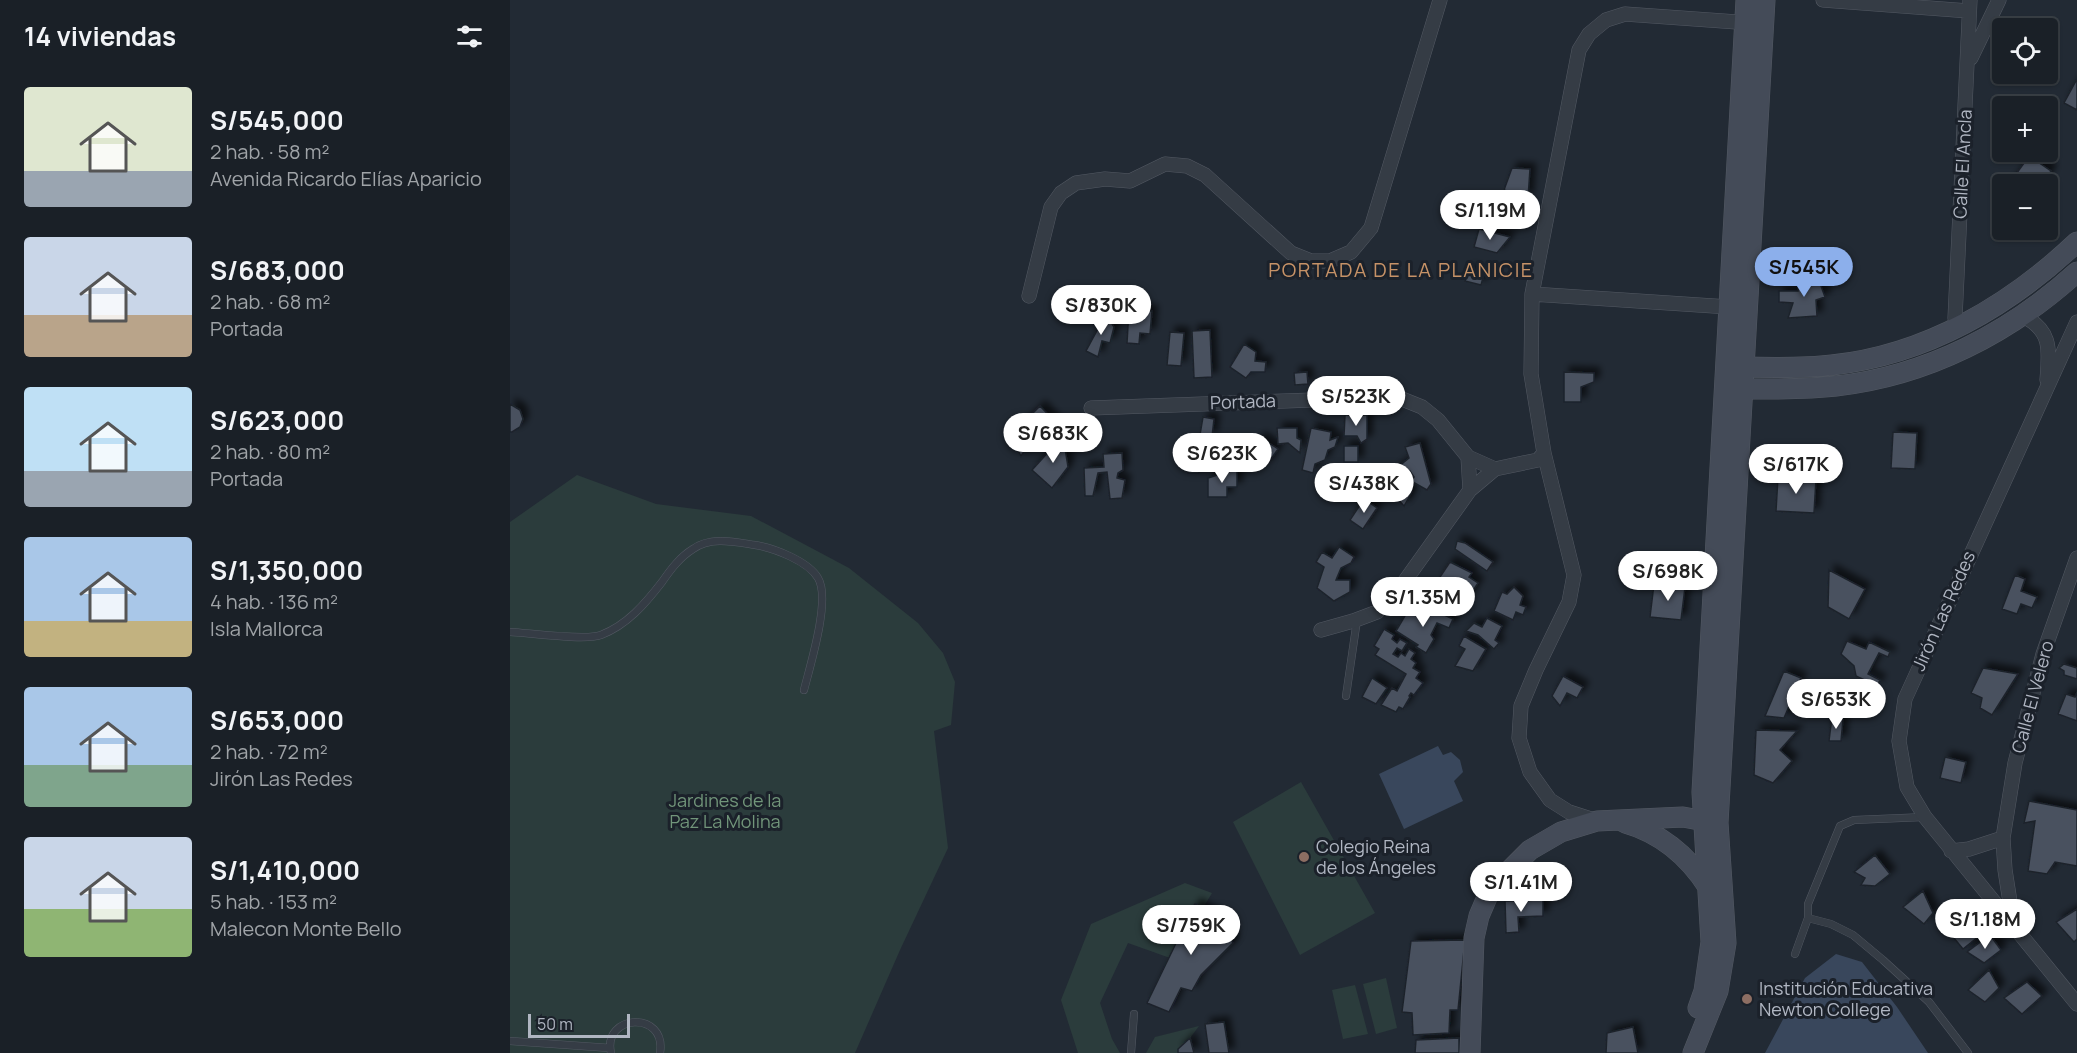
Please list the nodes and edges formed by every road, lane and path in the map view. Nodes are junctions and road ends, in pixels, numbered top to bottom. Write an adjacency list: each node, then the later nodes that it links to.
1 (1440, 0): 12 (street)
2 (1746, 0): 7 (street)
3 (1765, 0): 7 (street)
4 (1823, 0): 6 (street)
5 (1999, 0): 8 (street)
6 (1970, 5): 8 (street, Calle El Ancla)
7 (1754, 23): 11 (street); 13 (street); 21 (street)
8 (1968, 63): 17 (street, Calle El Ancla)
9 (2077, 242): 14 (street)
10 (2077, 272): 15 (street)
11 (1532, 294): 13 (street); 25 (street)
12 (1029, 296)
13 (1729, 307): 21 (street)
14 (1993, 309): 17 (street); 18 (street)
15 (2023, 316): 18 (street); 23 (street, Jirón Las Redes)
16 (2077, 322): 23 (street, Jirón Las Redes)
17 (1959, 327): 19 (street)
18 (2004, 328): 20 (street)
19 (1933, 338): 20 (street); 21 (street)
20 (1944, 358): 22 (street)
21 (1735, 367): 22 (street)
22 (1734, 389): 35 (street)
23 (2046, 389): 38 (street, Jirón Las Redes)
24 (1091, 408): 26 (street, Portada)
25 (1544, 453): 27 (street); 39 (street)
26 (1468, 458): 27 (street, Portada); 28 (street)
27 (1495, 469): 28 (street)
28 (1470, 490): 30 (street)
29 (2077, 558): 41 (street, Calle El Velero)
30 (1357, 620): 31 (street); 34 (lane)
31 (1321, 630)
32 (510, 632): 33 (lane)
33 (804, 690)
34 (1346, 696)
35 (1713, 757): 36 (street); 40 (street)
36 (1702, 792): 37 (street); 40 (street)
37 (1683, 817): 39 (street); 40 (street)
38 (1925, 817): 43 (street, Jirón Las Redes); 45 (lane)
39 (1607, 821): 42 (street); 54 (street)
40 (1711, 832): 42 (street); 44 (street); 56 (street)
41 (2003, 838): 43 (street); 46 (street, Calle El Velero)
42 (1676, 850): 44 (street)
43 (1951, 850): 46 (street, Jirón Las Redes)
44 (1708, 887): 55 (street)
45 (1808, 918): 47 (lane); 57 (lane)
46 (2018, 934): 48 (street, Jirón Las Redes)
47 (1795, 954)
48 (2077, 1004)
49 (1134, 1014): 53 (lane)
50 (510, 1041): 51 (lane)
51 (610, 1051): 52 (lane)
52 (660, 1053)
53 (1131, 1053)
54 (1470, 1053)
55 (1680, 1053)
56 (1693, 1053)
57 (1968, 1053)

